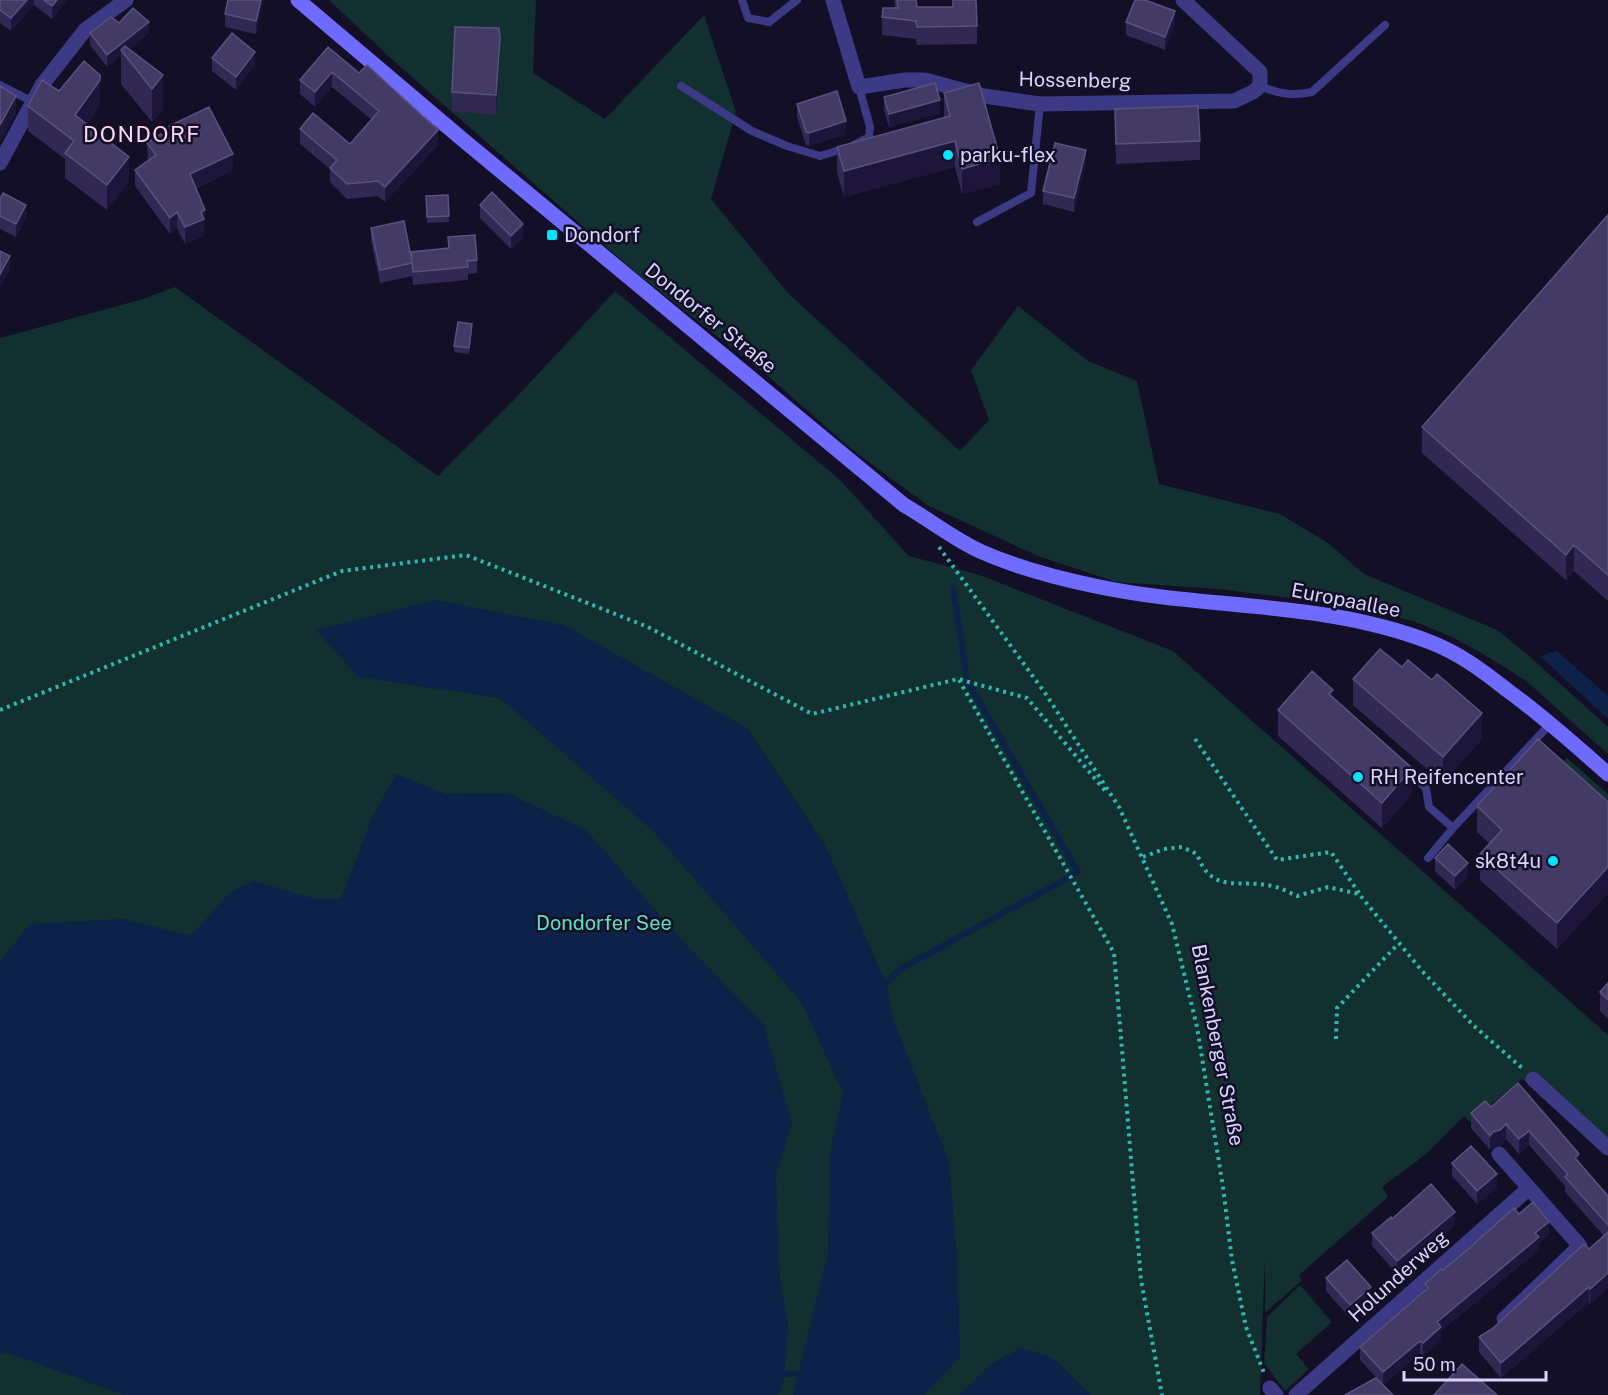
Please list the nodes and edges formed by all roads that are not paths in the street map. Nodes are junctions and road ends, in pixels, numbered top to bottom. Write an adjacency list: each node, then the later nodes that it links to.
1 (126, 0): 12 (street)
2 (298, 0): 16 (main road, Dondorfer Straße)
3 (742, 0): 4 (lane)
4 (797, 0)
5 (833, 0): 11 (street)
6 (1183, 0): 10 (street)
7 (1385, 25): 10 (lane)
8 (0, 86): 12 (lane)
9 (681, 86): 11 (lane)
10 (1260, 86): 13 (street, Hossenberg)
11 (859, 87): 13 (street, Hossenberg)
12 (33, 102): 14 (street)
13 (1040, 104): 15 (lane)
14 (0, 164)
15 (977, 222)
16 (1032, 571): 17 (main road, Europaallee)
17 (1551, 723): 19 (main road, Europaallee); 20 (lane)
18 (1399, 764): 20 (lane)
19 (1608, 774)
20 (1453, 828): 21 (lane)
21 (1428, 858)
22 (1533, 1079): 23 (street)
23 (1608, 1148)
24 (1499, 1154): 25 (street)
25 (1529, 1188): 26 (street); 27 (street, Holunderweg)
26 (1493, 1329)
27 (1296, 1395)

